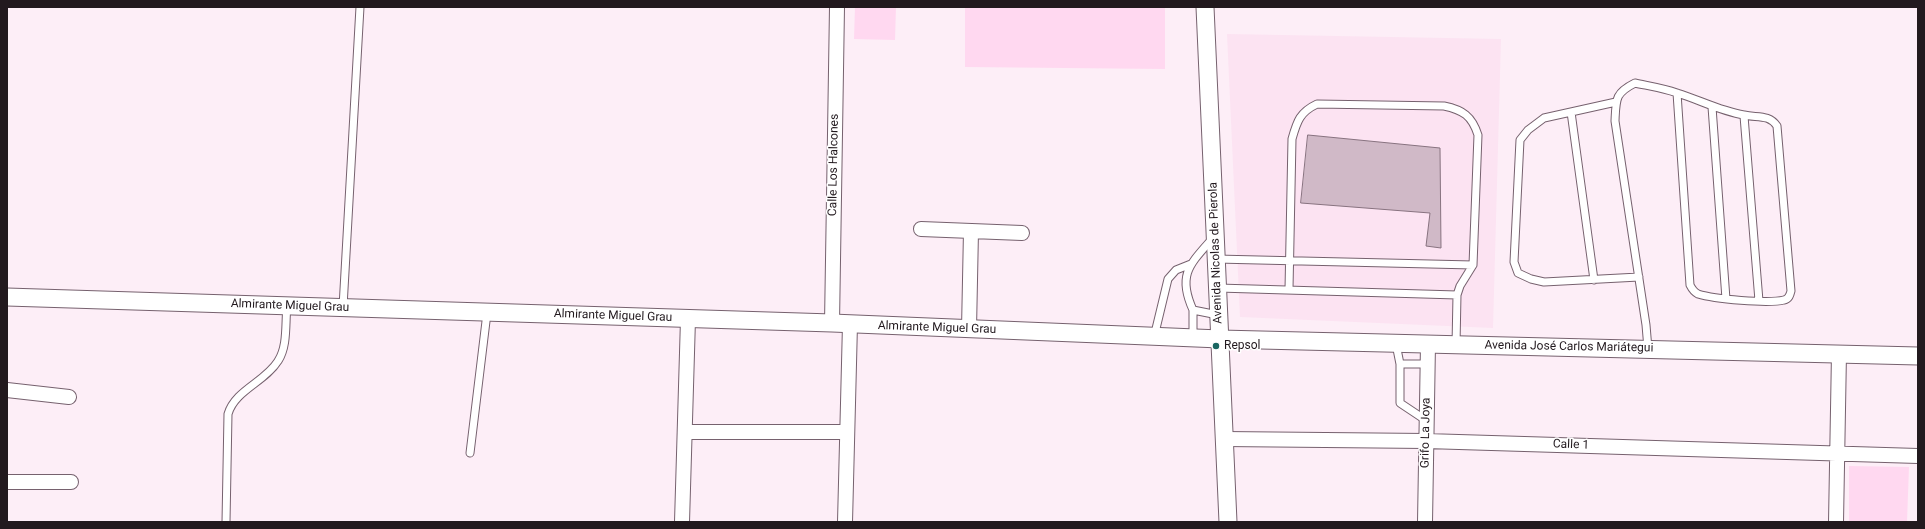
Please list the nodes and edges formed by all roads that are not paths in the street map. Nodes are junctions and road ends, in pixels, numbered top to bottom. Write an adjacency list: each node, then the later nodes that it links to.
1 (360, 7): 26 (lane)
2 (837, 7): 31 (street, Calle Los Halcones)
3 (1205, 7): 12 (street, Avenida Nicolas de Pierola)
4 (1677, 93): 5 (lane); 6 (lane); 23 (lane)
5 (1616, 102): 7 (lane); 17 (lane)
6 (1712, 107): 8 (lane); 23 (lane)
7 (1571, 112): 18 (lane); 18 (lane)
8 (1744, 116): 24 (lane); 24 (lane)
9 (921, 229): 10 (street)
10 (971, 231): 11 (street); 33 (street)
11 (1022, 233)
12 (1215, 236): 13 (street, Avenida Nicolas de Pierola); 15 (lane)
13 (1216, 259): 14 (lane); 19 (street, Avenida Nicolas de Pierola)
14 (1290, 260): 16 (lane); 16 (lane); 20 (lane)
15 (1190, 264): 27 (lane); 34 (lane)
16 (1474, 265): 21 (lane)
17 (1639, 277): 18 (lane); 40 (lane)
18 (1594, 280)
19 (1218, 288): 20 (lane); 29 (street, Avenida Nicolas de Pierola)
20 (1289, 289): 21 (lane)
21 (1457, 295): 39 (lane)
22 (7, 297): 25 (street, Almirante Miguel Grau)
23 (1726, 299): 24 (lane)
24 (1759, 301)
25 (287, 306): 26 (street, Almirante Miguel Grau); 57 (lane)
26 (343, 308): 28 (street, Almirante Miguel Grau)
27 (1193, 310): 29 (lane); 35 (lane)
28 (487, 312): 30 (street, Almirante Miguel Grau); 52 (lane)
29 (1218, 315): 36 (street, Avenida Nicolas de Pierola)
30 (688, 319): 31 (street, Almirante Miguel Grau); 48 (street)
31 (832, 323): 32 (street, Almirante Miguel Grau)
32 (850, 324): 33 (street, Almirante Miguel Grau); 49 (street)
33 (969, 329): 34 (street, Almirante Miguel Grau)
34 (1154, 336): 35 (street, Almirante Miguel Grau)
35 (1193, 338): 36 (street, Almirante Miguel Grau)
36 (1220, 339): 37 (street, Avenida José Carlos Mariátegui); 50 (street, Avenida Nicolas de Pierola)
37 (1396, 344): 38 (street, Avenida José Carlos Mariátegui); 43 (lane)
38 (1428, 344): 39 (street, Avenida José Carlos Mariátegui); 44 (street, Grifo La Joya)
39 (1456, 345): 40 (street, Avenida José Carlos Mariátegui)
40 (1648, 349): 41 (street, Avenida José Carlos Mariátegui)
41 (1839, 352): 42 (street, Avenida José Carlos Mariátegui); 53 (street)
42 (1918, 356)
43 (1400, 364): 44 (lane); 47 (lane)
44 (1428, 364): 47 (street, Grifo La Joya)
45 (7, 390): 46 (street)
46 (69, 396)
47 (1427, 421): 51 (street, Grifo La Joya)
48 (685, 432): 49 (street); 58 (street)
49 (847, 432): 59 (street)
50 (1224, 439): 51 (street, Calle 1); 60 (street, Avenida Nicolas de Pierola)
51 (1426, 441): 53 (street, Calle 1); 61 (street, Grifo La Joya)
52 (470, 453)
53 (1836, 453): 54 (street, Calle 1); 62 (street)
54 (1918, 456)
55 (7, 482): 56 (street)
56 (71, 482)
57 (226, 522)
58 (682, 522)
59 (844, 522)
60 (1228, 522)
61 (1425, 522)
62 (1836, 522)

